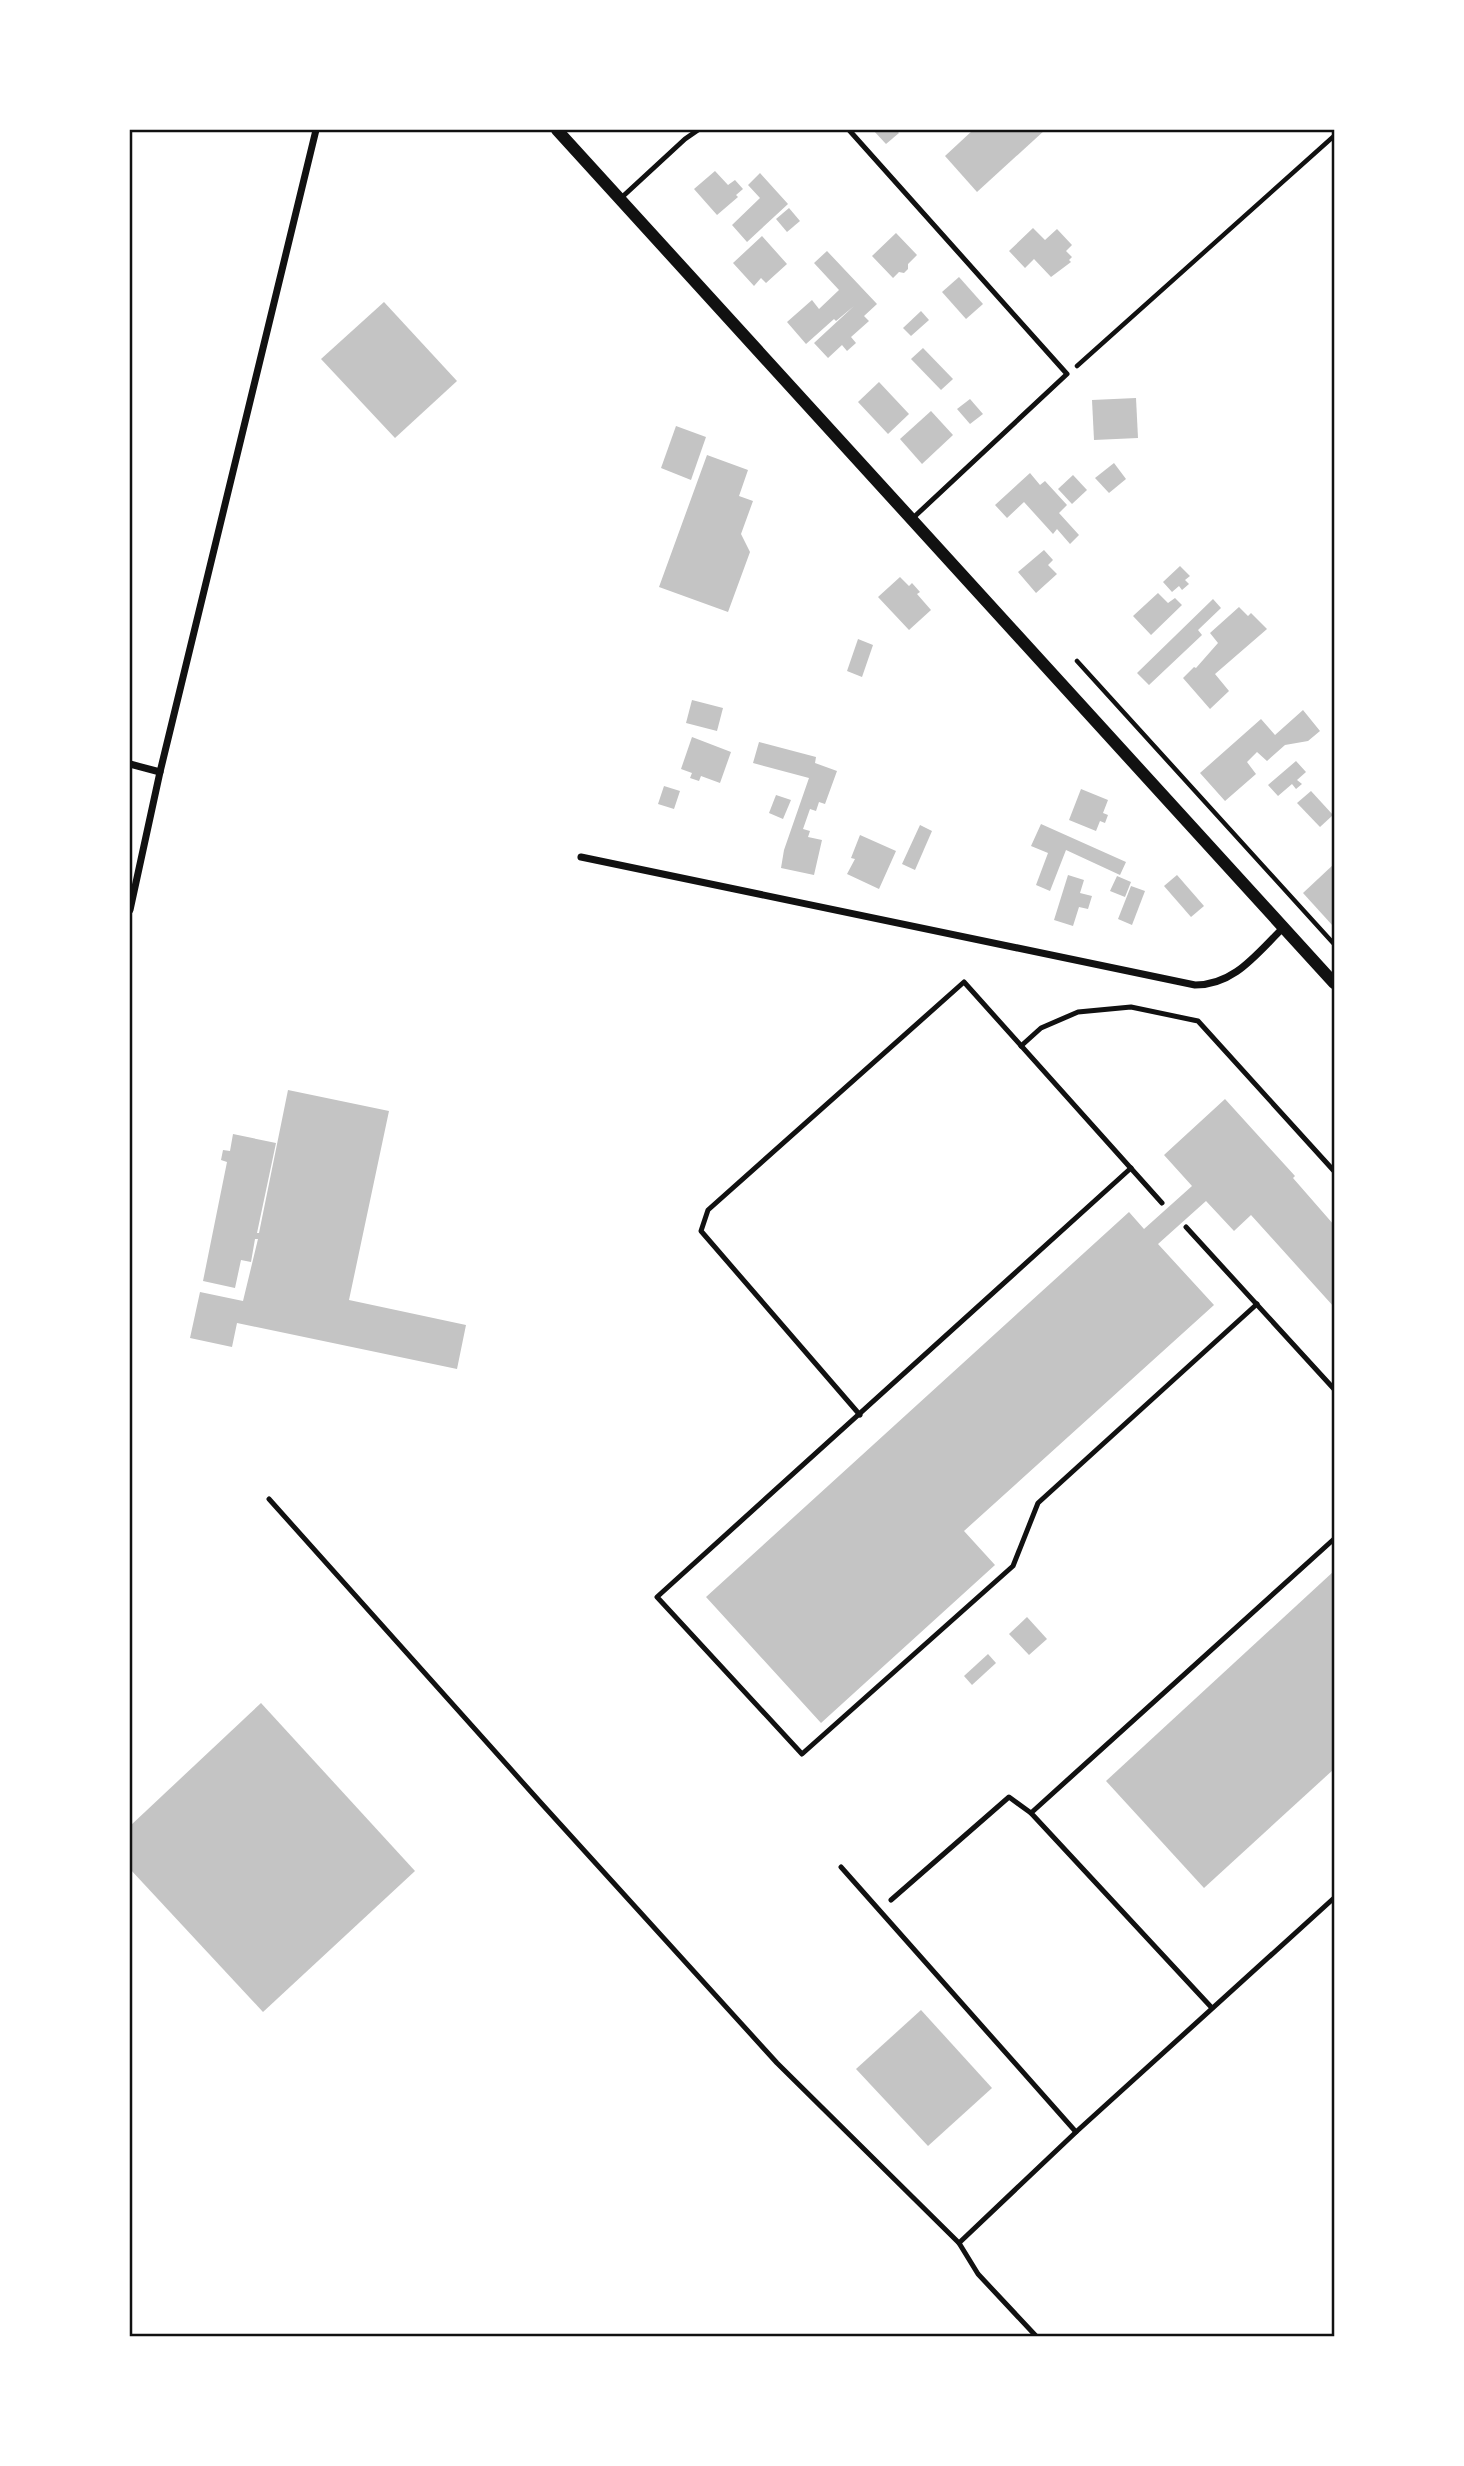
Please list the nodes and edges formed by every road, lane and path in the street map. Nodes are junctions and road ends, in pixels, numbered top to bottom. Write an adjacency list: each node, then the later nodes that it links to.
1 (316, 130): 11 (street)
2 (557, 130): 6 (street)
3 (698, 130): 6 (lane)
4 (849, 130): 7 (lane)
5 (1335, 136): 7 (path)
6 (620, 198): 8 (street)
7 (1068, 374): 8 (lane)
8 (912, 520): 14 (street)
9 (1077, 661): 15 (path)
10 (130, 764): 11 (street)
11 (160, 772): 13 (street)
12 (581, 858): 14 (street)
13 (130, 910)
14 (1284, 927): 16 (street)
15 (1335, 944)
16 (1335, 983)
17 (1021, 1046): 18 (lane); 19 (lane); 24 (lane)
18 (1131, 1168): 20 (lane); 24 (lane)
19 (1335, 1171)
20 (1162, 1203)
21 (1186, 1227): 22 (lane)
22 (1257, 1304): 23 (lane); 24 (lane)
23 (1335, 1389)
24 (860, 1415)
25 (269, 1499): 33 (lane)
26 (1335, 1539): 27 (lane)
27 (1031, 1813): 30 (lane); 31 (lane)
28 (841, 1867): 32 (lane)
29 (1335, 1898): 31 (lane)
30 (891, 1900)
31 (1213, 2008): 32 (lane)
32 (1076, 2132): 33 (lane)
33 (959, 2243): 34 (lane)
34 (1036, 2336)

